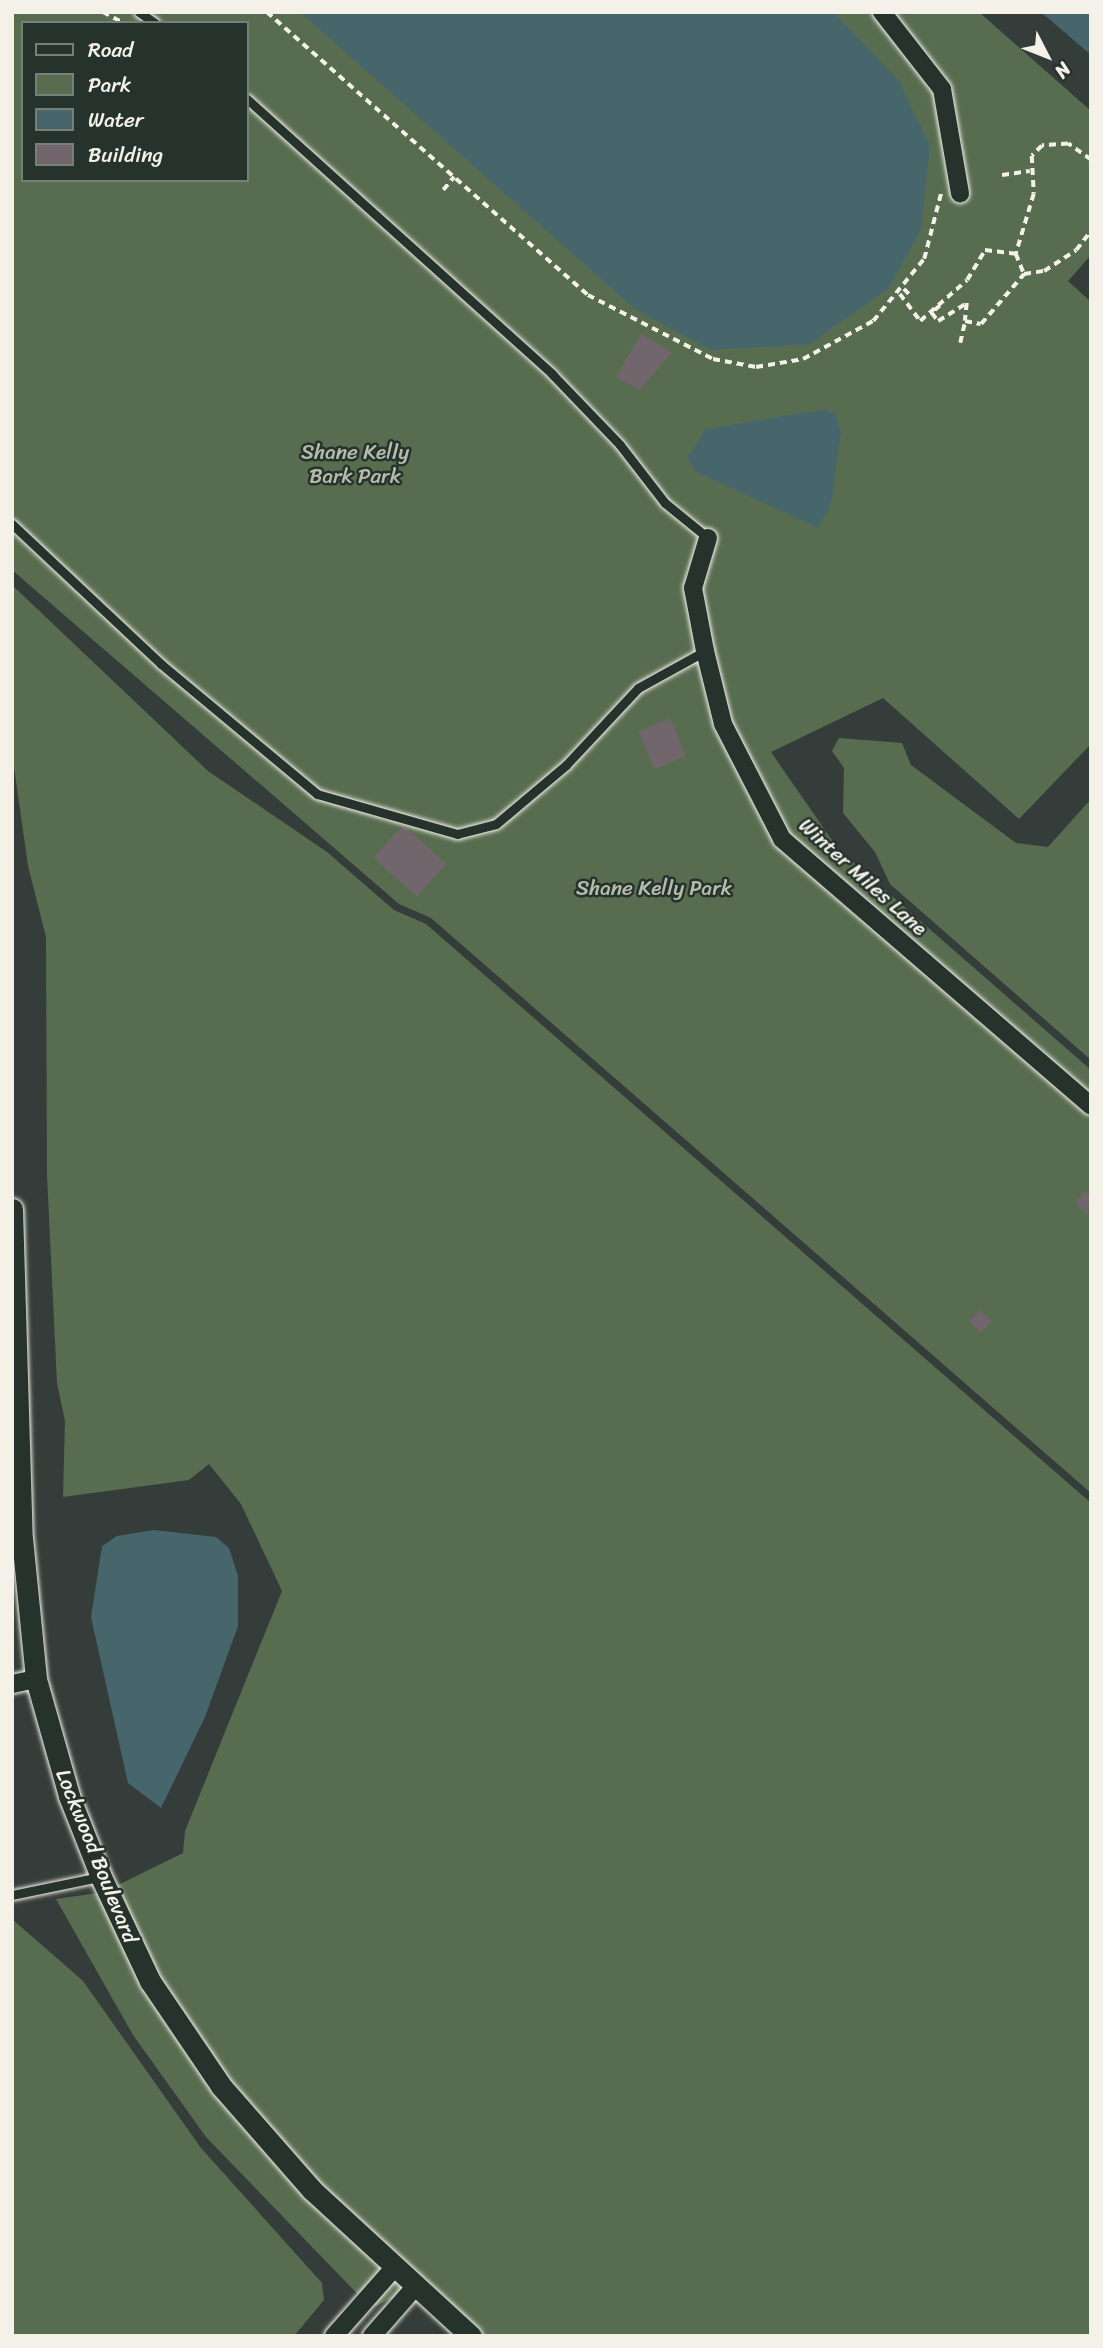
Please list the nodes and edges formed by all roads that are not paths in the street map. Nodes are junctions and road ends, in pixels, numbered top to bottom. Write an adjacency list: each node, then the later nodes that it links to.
1 (882, 12): 3 (street)
2 (248, 100): 5 (lane)
3 (960, 193)
4 (12, 524): 6 (lane)
5 (708, 538): 6 (street, Winter Miles Lane)
6 (705, 651): 7 (street, Winter Miles Lane)
7 (1091, 1106)
8 (12, 1209): 9 (street, Lockwood Boulevard)
9 (36, 1679): 10 (street); 11 (street, Lockwood Boulevard)
10 (12, 1684)
11 (101, 1877): 12 (lane); 13 (street, Lockwood Boulevard)
12 (12, 1895)
13 (393, 2269): 14 (street, Lockwood Boulevard); 15 (street)
14 (415, 2287): 16 (street); 17 (street, Lockwood Boulevard)
15 (334, 2336)
16 (372, 2336)
17 (471, 2336)

